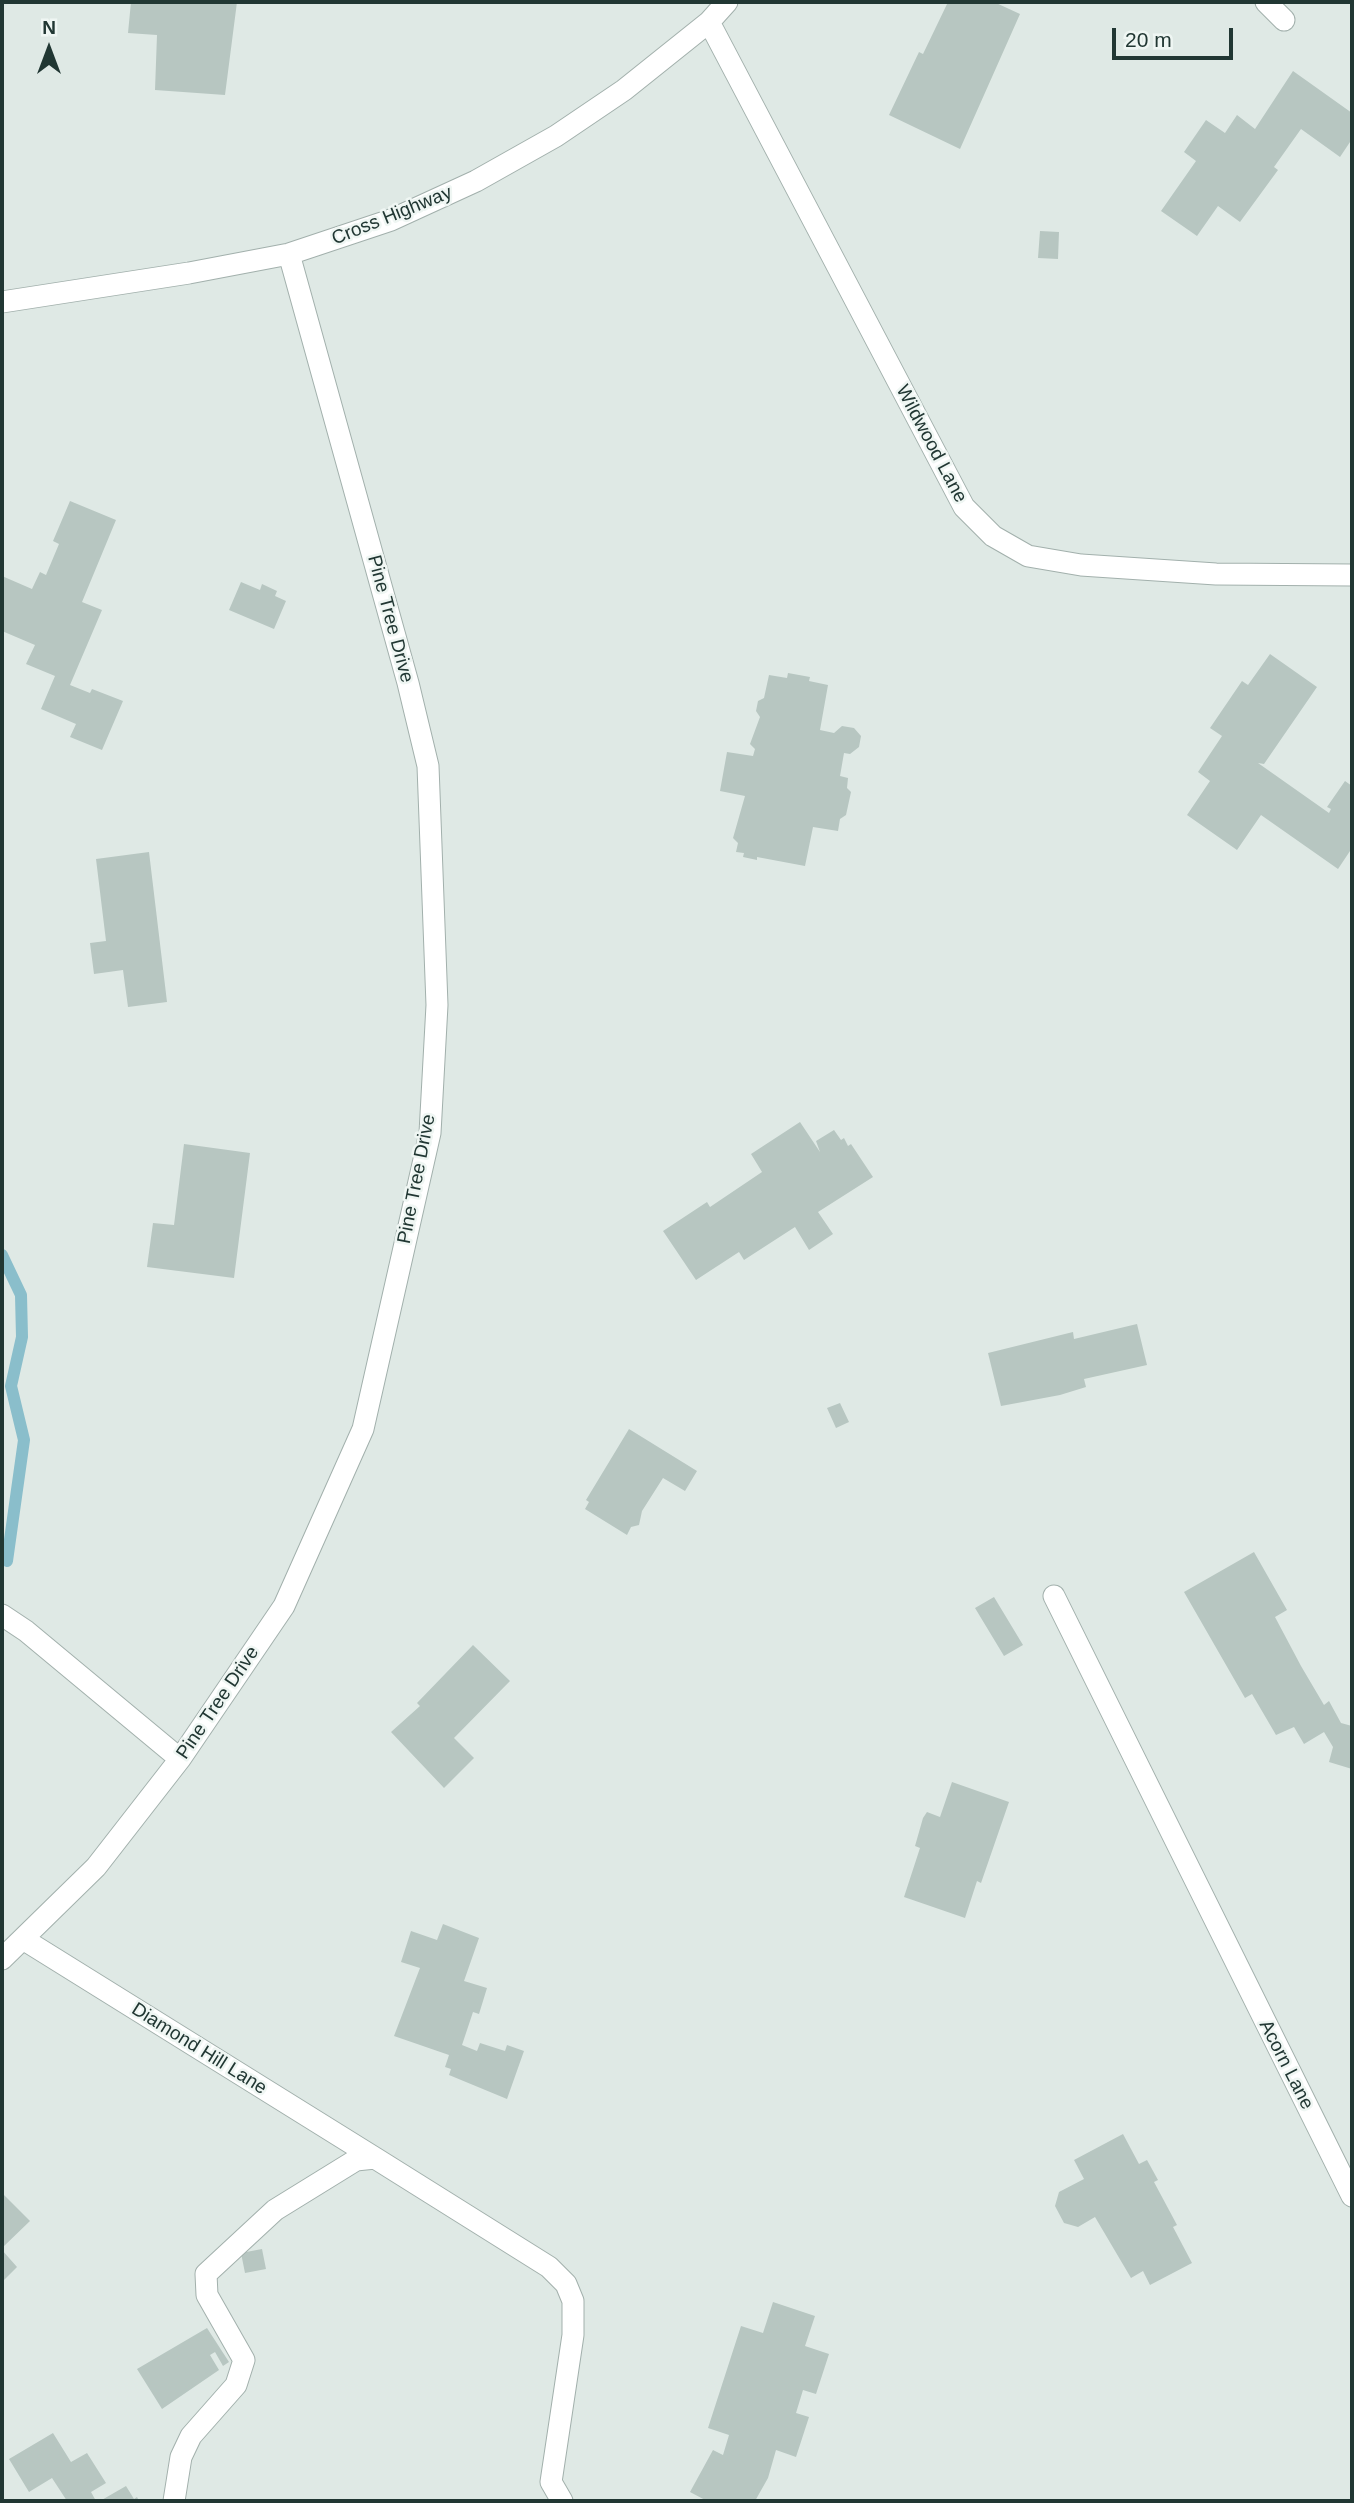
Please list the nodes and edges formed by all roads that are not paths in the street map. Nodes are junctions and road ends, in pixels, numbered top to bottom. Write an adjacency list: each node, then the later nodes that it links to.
1 (727, 2): 4 (street, Cross Highway)
2 (1266, 2): 3 (street)
3 (1284, 20)
4 (709, 22): 5 (street, Cross Highway); 7 (street, Wildwood Lane)
5 (289, 254): 6 (street, Cross Highway); 10 (street, Pine Tree Drive)
6 (2, 302)
7 (1352, 575)
8 (1054, 1596): 14 (street, Acorn Lane)
9 (2, 1615): 10 (street)
10 (180, 1759): 11 (street, Pine Tree Drive)
11 (23, 1940): 12 (street, Pine Tree Drive); 13 (street, Diamond Hill Lane)
12 (2, 1959)
13 (375, 2158): 15 (street); 16 (street, Diamond Hill Lane)
14 (1352, 2196)
15 (174, 2501)
16 (562, 2501)

